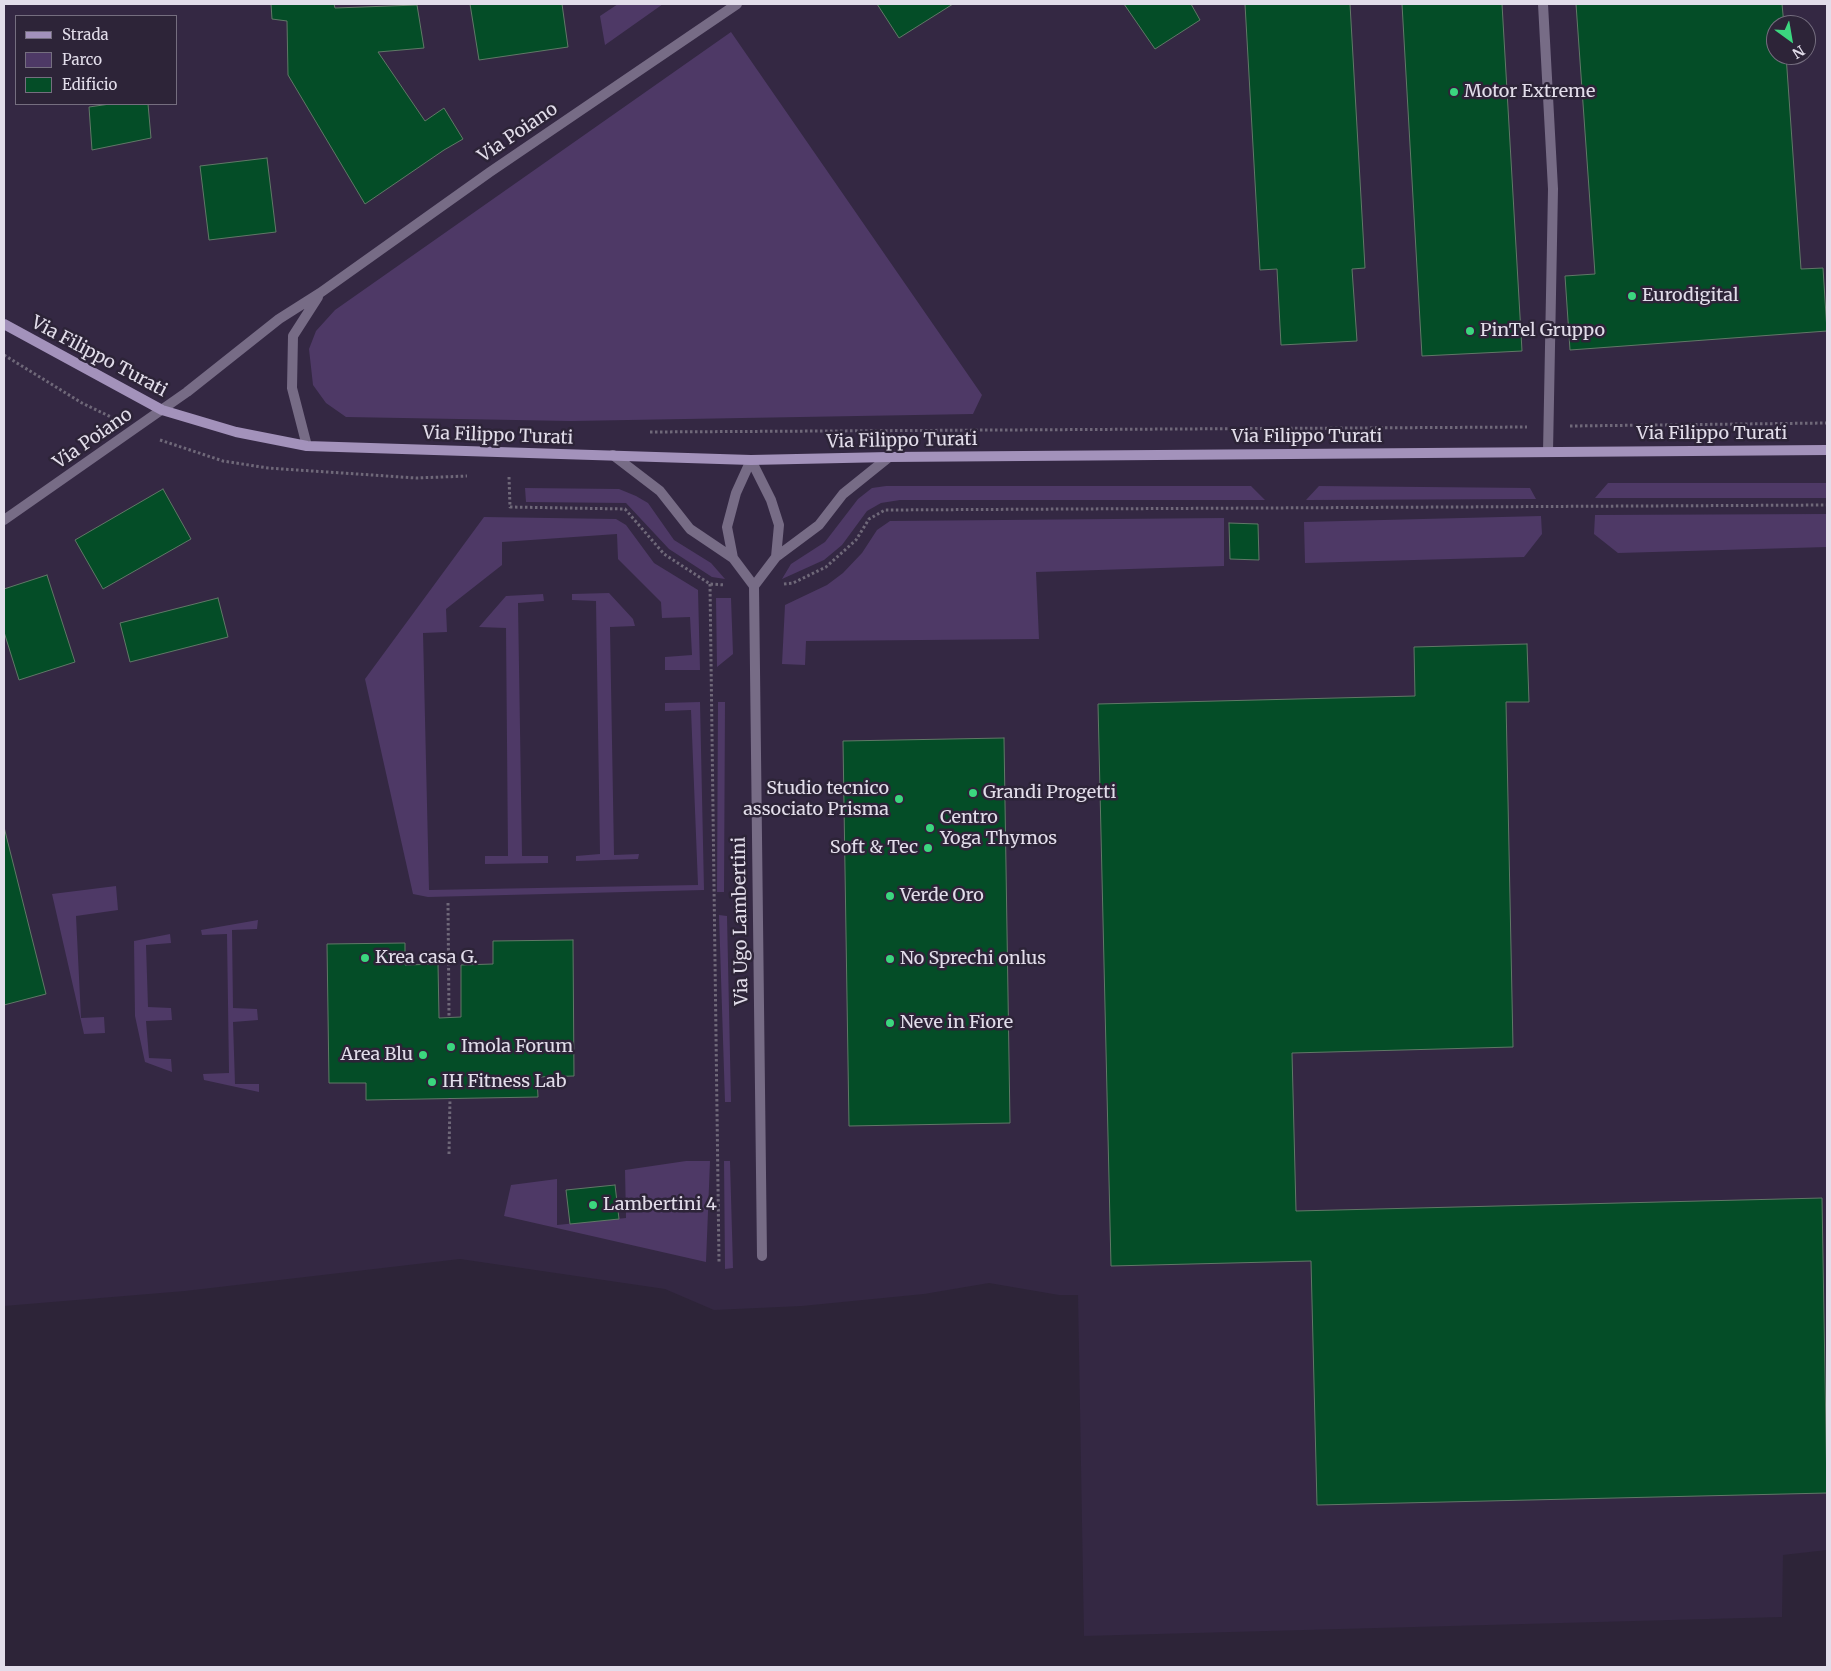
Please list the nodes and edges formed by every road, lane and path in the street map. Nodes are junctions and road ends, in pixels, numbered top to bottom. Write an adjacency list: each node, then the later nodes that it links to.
1 (737, 4): 3 (street, Via Poiano)
2 (1543, 4): 7 (street)
3 (320, 294): 5 (street, Via Poiano); 9 (street, Via Poiano)
4 (4, 324): 5 (main road, Via Filippo Turati)
5 (162, 410): 9 (main road, Via Filippo Turati); 17 (street, Via Poiano)
6 (1827, 423): 7 (path)
7 (1549, 427): 8 (path); 11 (street)
8 (646, 432)
9 (307, 446): 12 (main road, Via Filippo Turati)
10 (1827, 450): 11 (main road, Via Filippo Turati)
11 (1548, 452): 13 (main road, Via Filippo Turati)
12 (613, 455): 14 (main road, Via Filippo Turati); 19 (street)
13 (889, 456): 14 (main road, Via Filippo Turati); 18 (street)
14 (751, 460): 18 (street); 19 (street)
15 (509, 477): 20 (path)
16 (1827, 505): 21 (path)
17 (4, 520)
18 (776, 557): 21 (street)
19 (733, 558): 21 (street)
20 (710, 584): 21 (path); 27 (path)
21 (754, 586): 26 (street, Via Ugo Lambertini)
22 (448, 903): 23 (path)
23 (449, 1017)
24 (450, 1098): 25 (path)
25 (449, 1154)
26 (762, 1256)
27 (720, 1262)

